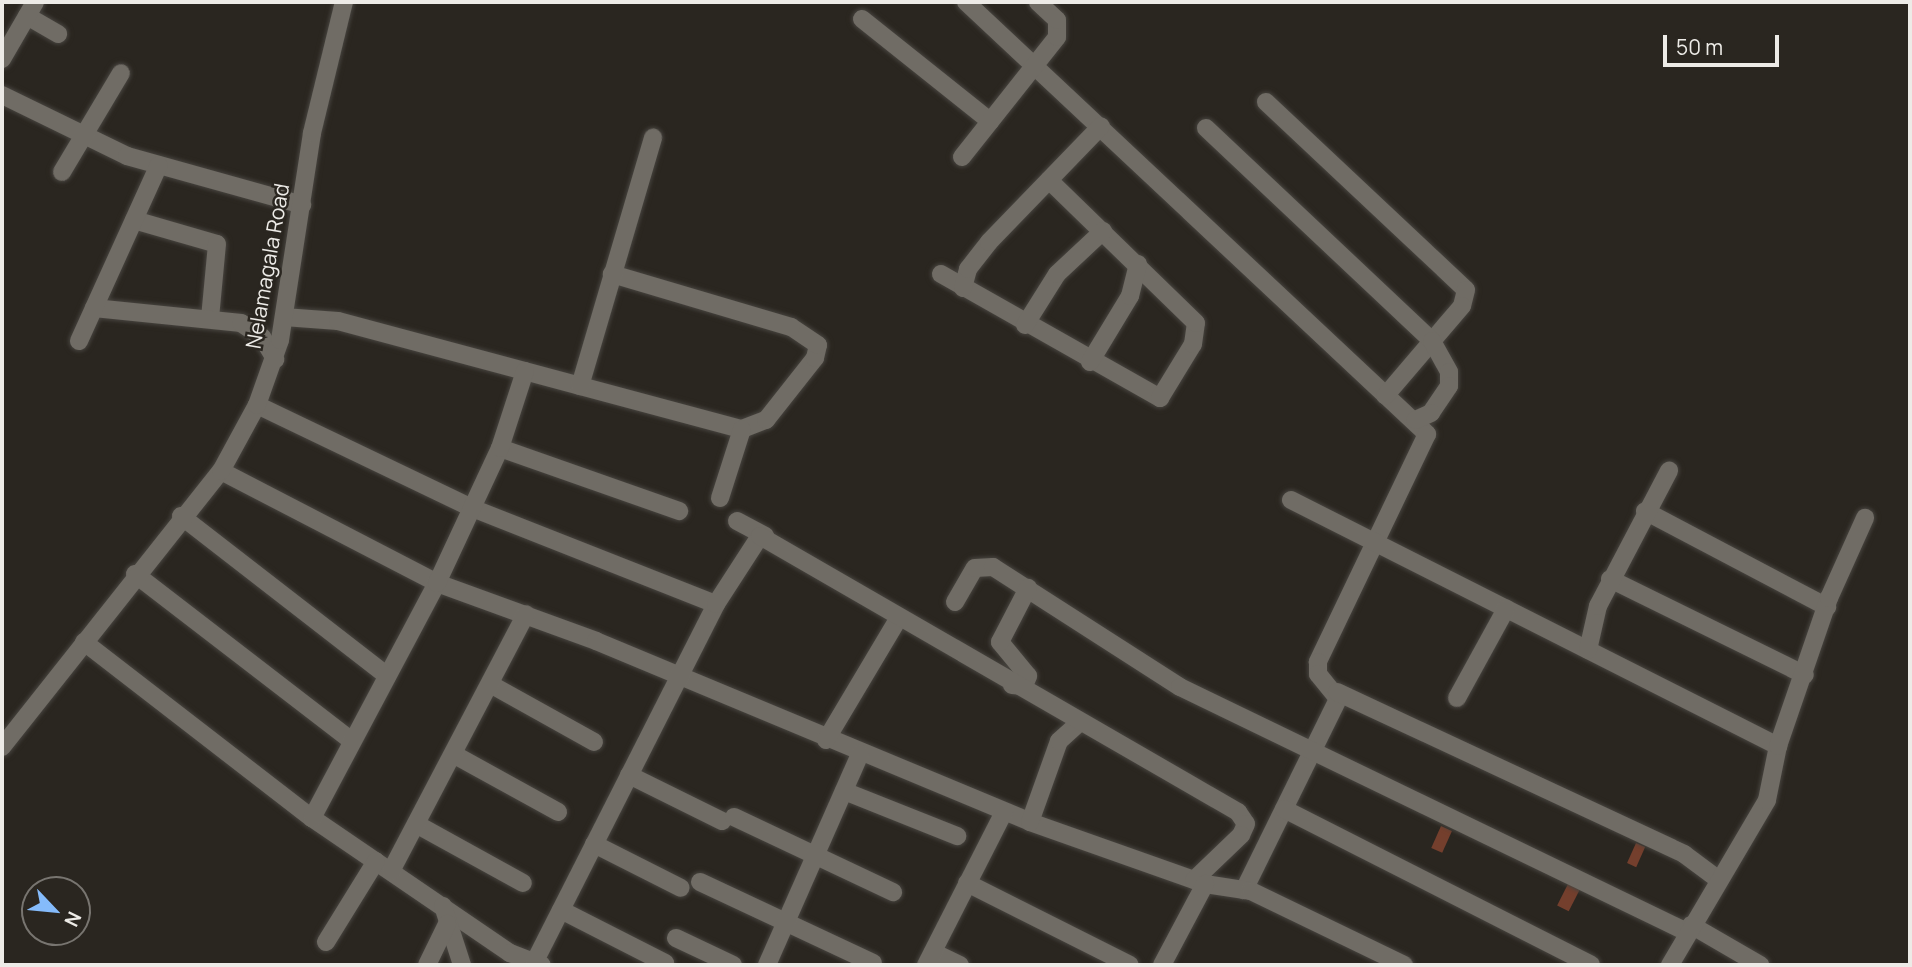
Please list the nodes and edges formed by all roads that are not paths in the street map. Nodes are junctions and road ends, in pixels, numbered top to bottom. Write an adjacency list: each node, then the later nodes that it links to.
1 (344, 2): 21 (street, Nelamagala Road)
2 (966, 2): 8 (street)
3 (1038, 2): 8 (street)
4 (31, 9): 6 (street); 7 (street)
5 (862, 19): 12 (street)
6 (58, 34)
7 (2, 58)
8 (1034, 64): 12 (street); 13 (street)
9 (121, 73): 15 (street)
10 (2, 95): 15 (street)
11 (1266, 102): 33 (street)
12 (990, 121): 17 (street)
13 (1101, 126): 20 (street); 38 (street)
14 (1206, 128): 33 (street)
15 (81, 138): 18 (street); 19 (street)
16 (653, 138): 26 (street)
17 (962, 157)
18 (159, 165): 21 (street); 22 (street)
19 (62, 172)
20 (1049, 180): 23 (street); 27 (street)
21 (302, 205): 29 (street, Nelamagala Road)
22 (134, 220): 28 (street); 30 (street)
23 (1103, 231): 24 (street); 31 (street)
24 (1138, 264): 35 (street); 35 (street)
25 (941, 274): 27 (street)
26 (612, 275): 37 (street); 41 (street)
27 (963, 288): 31 (street)
28 (94, 308): 30 (street); 32 (street)
29 (284, 317): 34 (street, Nelamagala Road); 36 (street)
30 (209, 318): 34 (street)
31 (1025, 325): 35 (street)
32 (79, 341)
33 (1433, 341): 38 (street); 40 (street)
34 (275, 359): 39 (street, Nelamagala Road)
35 (1090, 362)
36 (524, 371): 37 (street); 42 (street)
37 (580, 386): 41 (street)
38 (1385, 396): 40 (street)
39 (257, 405): 43 (street, Nelamagala Road); 47 (street)
40 (1415, 420): 54 (street)
41 (742, 429): 45 (street)
42 (500, 448): 47 (street); 48 (street)
43 (221, 471): 50 (street, Nelamagala Road); 57 (street)
44 (1669, 471): 49 (street)
45 (720, 498)
46 (1292, 500): 54 (street)
47 (472, 508): 57 (street); 60 (street)
48 (679, 511)
49 (1645, 511): 56 (street); 61 (street)
50 (181, 516): 55 (street, Nelamagala Road); 68 (street)
51 (1865, 518): 61 (street)
52 (737, 521): 53 (street)
53 (765, 536): 60 (street); 64 (street)
54 (1375, 544): 62 (street); 72 (street)
55 (135, 574): 65 (street, Nelamagala Road); 76 (street)
56 (1610, 579): 66 (street); 67 (street)
57 (437, 583): 63 (street); 68 (street)
58 (1028, 588): 59 (street); 71 (street); 80 (street)
59 (955, 602)
60 (716, 604): 69 (street)
61 (1827, 607): 67 (street)
62 (1506, 609): 66 (street); 73 (street)
63 (526, 614): 69 (street); 70 (street)
64 (898, 619): 71 (street); 75 (street)
65 (84, 642): 78 (street, Nelamagala Road); 88 (street)
66 (1588, 650): 79 (street)
67 (1805, 675): 79 (street)
68 (387, 676): 76 (street)
69 (678, 677): 75 (street); 83 (street)
70 (489, 684): 77 (street); 81 (street)
71 (1012, 685): 74 (street)
72 (1337, 692): 80 (street); 96 (street)
73 (1457, 698)
74 (1079, 723): 89 (street); 98 (street)
75 (826, 740): 82 (street)
76 (352, 741): 88 (street)
77 (594, 742)
78 (3, 743)
79 (1778, 746): 96 (street)
80 (1313, 750): 85 (street); 107 (street)
81 (453, 754): 86 (street); 90 (street)
82 (860, 754): 84 (street); 87 (street)
83 (629, 775): 92 (street); 93 (street)
84 (844, 791): 91 (street); 93 (street)
85 (1284, 808): 102 (street); 124 (street)
86 (558, 812)
87 (1004, 812): 89 (street); 100 (street)
88 (312, 818): 94 (street)
89 (1030, 822): 98 (street)
90 (416, 824): 95 (street); 99 (street)
91 (957, 835)
92 (594, 844): 101 (street); 104 (street)
93 (815, 857): 103 (street); 106 (street)
94 (376, 861): 95 (street); 109 (street)
95 (391, 872): 105 (street)
96 (1720, 880): 107 (street)
97 (700, 882): 106 (street)
98 (1200, 882): 102 (street); 122 (street)
99 (523, 883)
100 (967, 883): 111 (street); 121 (street)
101 (681, 888)
102 (1244, 890): 123 (street)
103 (893, 892)
104 (561, 910): 112 (street); 114 (street)
105 (445, 915): 110 (street); 115 (street); 116 (street)
106 (785, 926): 113 (street); 119 (street)
107 (1689, 929): 125 (street); 126 (street)
108 (676, 938): 118 (street)
109 (326, 942)
110 (495, 942): 114 (street); 117 (street)
111 (929, 958): 120 (street)
112 (665, 963)
113 (873, 963)
114 (538, 964)
115 (427, 965)
116 (462, 965)
117 (505, 965)
118 (733, 965)
119 (767, 965)
120 (960, 965)
121 (1130, 965)
122 (1161, 965)
123 (1404, 965)
124 (1591, 965)
125 (1670, 965)
126 (1760, 965)

